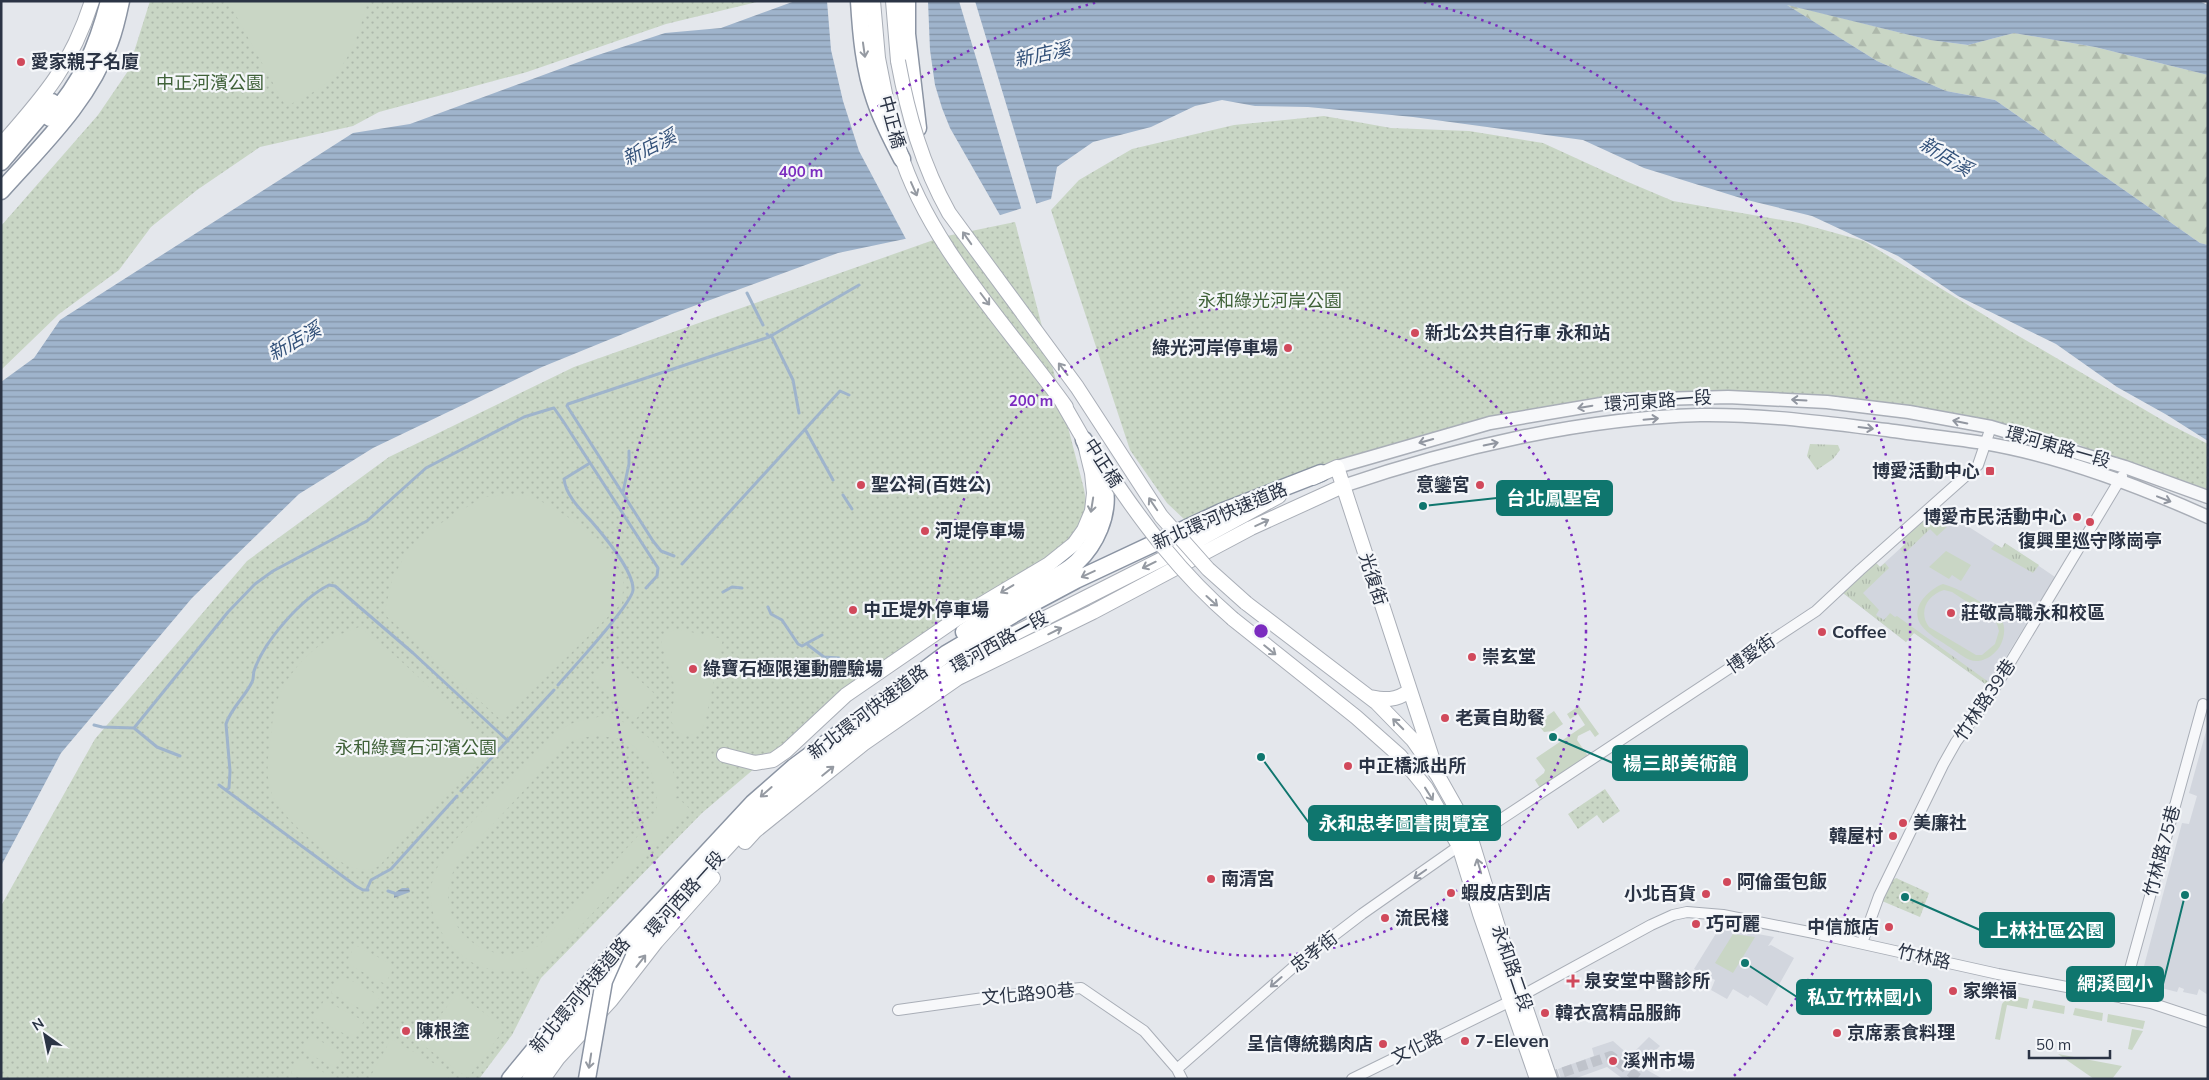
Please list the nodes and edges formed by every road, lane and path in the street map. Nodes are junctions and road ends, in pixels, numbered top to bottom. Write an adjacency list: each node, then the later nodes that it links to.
1 (92, 1): 9 (main road)
2 (100, 1): 12 (highway)
3 (109, 1): 13 (highway)
4 (122, 1): 14 (highway)
5 (859, 1): 11 (highway, one-way to 11)
6 (873, 1): 11 (main road, 中正橋)
7 (893, 1): 10 (main road, 中正橋, bridge)
8 (907, 1): 10 (highway, bridge)
9 (1, 145)
10 (921, 152): 29 (main road, 中正橋, one-way to 10, bridge)
11 (902, 160): 15 (main road, 中正橋, one-way to 15)
12 (1, 162)
13 (1, 175)
14 (1, 191)
15 (1061, 400): 17 (main road); 34 (main road, 中正橋, one-way to 34, bridge)
16 (1991, 427): 18 (street, 博愛街); 19 (street, 環河東路一段, one-way to 19); 20 (street, 環河東路一段)
17 (1084, 440): 31 (main road, one-way to 31); 32 (highway)
18 (1986, 443): 22 (street, 環河東路一段); 23 (street, 環河東路一段, one-way to 18); 34 (street, 博愛街)
19 (1337, 467): 21 (main road, 環河東路一段); 23 (main road, 光復街)
20 (2125, 467): 22 (street, 竹林路39巷); 24 (street, 環河東路一段)
21 (1321, 473): 26 (main road, 環河東路一段); 32 (highway, 新北環河快速道路, one-way to 32)
22 (2120, 481): 25 (street, 環河東路一段, one-way to 25); 35 (street, 竹林路39巷)
23 (1344, 486): 27 (main road, 環河東路一段, one-way to 23); 28 (main road, 光復街)
24 (2208, 497)
25 (2208, 517)
26 (1208, 533): 43 (main road, 環河西路一段, one-way to 43)
27 (1219, 545): 44 (main road, 環河西路一段, one-way to 27)
28 (1409, 691): 29 (main road); 33 (main road, 光復街)
29 (1368, 696): 33 (main road, 中正橋, one-way to 29)
30 (2203, 704): 37 (street, 竹林路75巷)
31 (724, 755)
32 (794, 767): 36 (highway, 新北環河快速道路, one-way to 36)
33 (1438, 776): 34 (main road, 永和路二段)
34 (1465, 842): 38 (main road, 永和路二段); 41 (street, 忠孝街, one-way to 41)
35 (1862, 943): 37 (street, 竹林路); 38 (street, 竹林路)
36 (619, 947): 42 (highway, 新北環河快速道路, bridge); 45 (highway, one-way to 45, bridge)
37 (2122, 998): 40 (street, 竹林路)
38 (1515, 999): 47 (street, 文化路); 48 (main road, 永和路二段); 49 (main road, 永和路二段)
39 (898, 1010): 41 (street, 文化路90巷)
40 (2208, 1022)
41 (1177, 1069): 46 (street, 文化路90巷)
42 (510, 1079)
43 (528, 1079)
44 (542, 1079)
45 (587, 1079)
46 (1182, 1079)
47 (1352, 1079)
48 (1537, 1079)
49 (1550, 1079)

